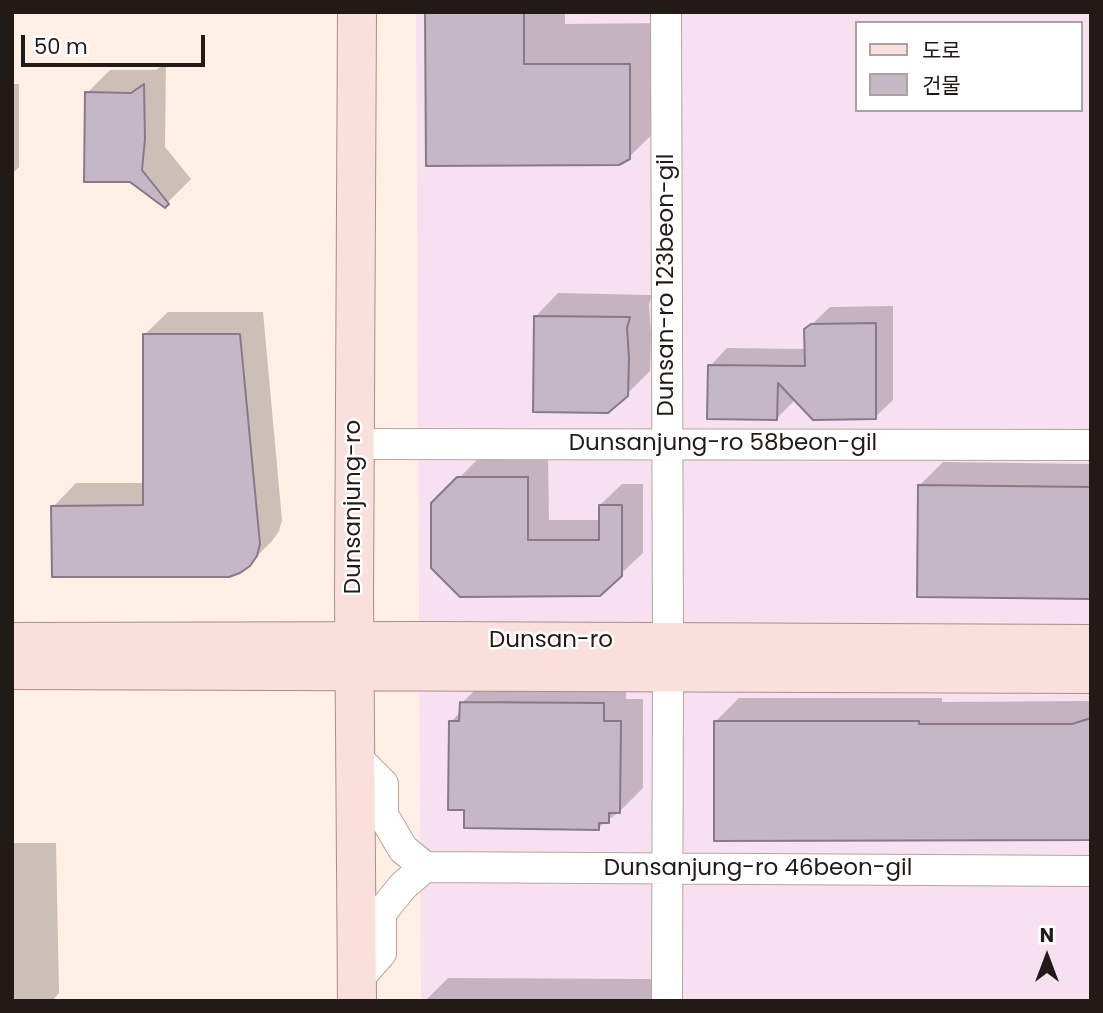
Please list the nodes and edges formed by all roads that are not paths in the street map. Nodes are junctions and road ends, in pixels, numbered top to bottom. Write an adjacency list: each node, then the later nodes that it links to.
1 (358, 12): 3 (main road, Dunsanjung-ro)
2 (666, 12): 4 (street, Dunsan-ro 123beon-gil)
3 (355, 444): 4 (street, Dunsanjung-ro 58beon-gil); 8 (main road, Dunsanjung-ro)
4 (667, 444): 5 (street, Dunsanjung-ro 58beon-gil); 9 (street, Dunsan-ro 123beon-gil)
5 (1091, 445)
6 (12, 642): 8 (main road, Dunsan-ro)
7 (1091, 644): 9 (main road, Dunsan-ro)
8 (354, 657): 9 (main road, Dunsan-ro); 10 (main road, Dunsan-ro); 12 (main road, Dunsanjung-ro)
9 (668, 657): 11 (main road, Dunsan-ro); 14 (street, Dunsan-ro 123beon-gil)
10 (12, 670)
11 (1091, 674)
12 (355, 755): 13 (street); 16 (main road, Dunsanjung-ro)
13 (425, 867): 14 (street, Dunsanjung-ro 46beon-gil); 16 (street)
14 (668, 869): 15 (street, Dunsanjung-ro 46beon-gil); 17 (street, Dunsan-ro 123beon-gil)
15 (1091, 871)
16 (357, 990)
17 (667, 1001)

